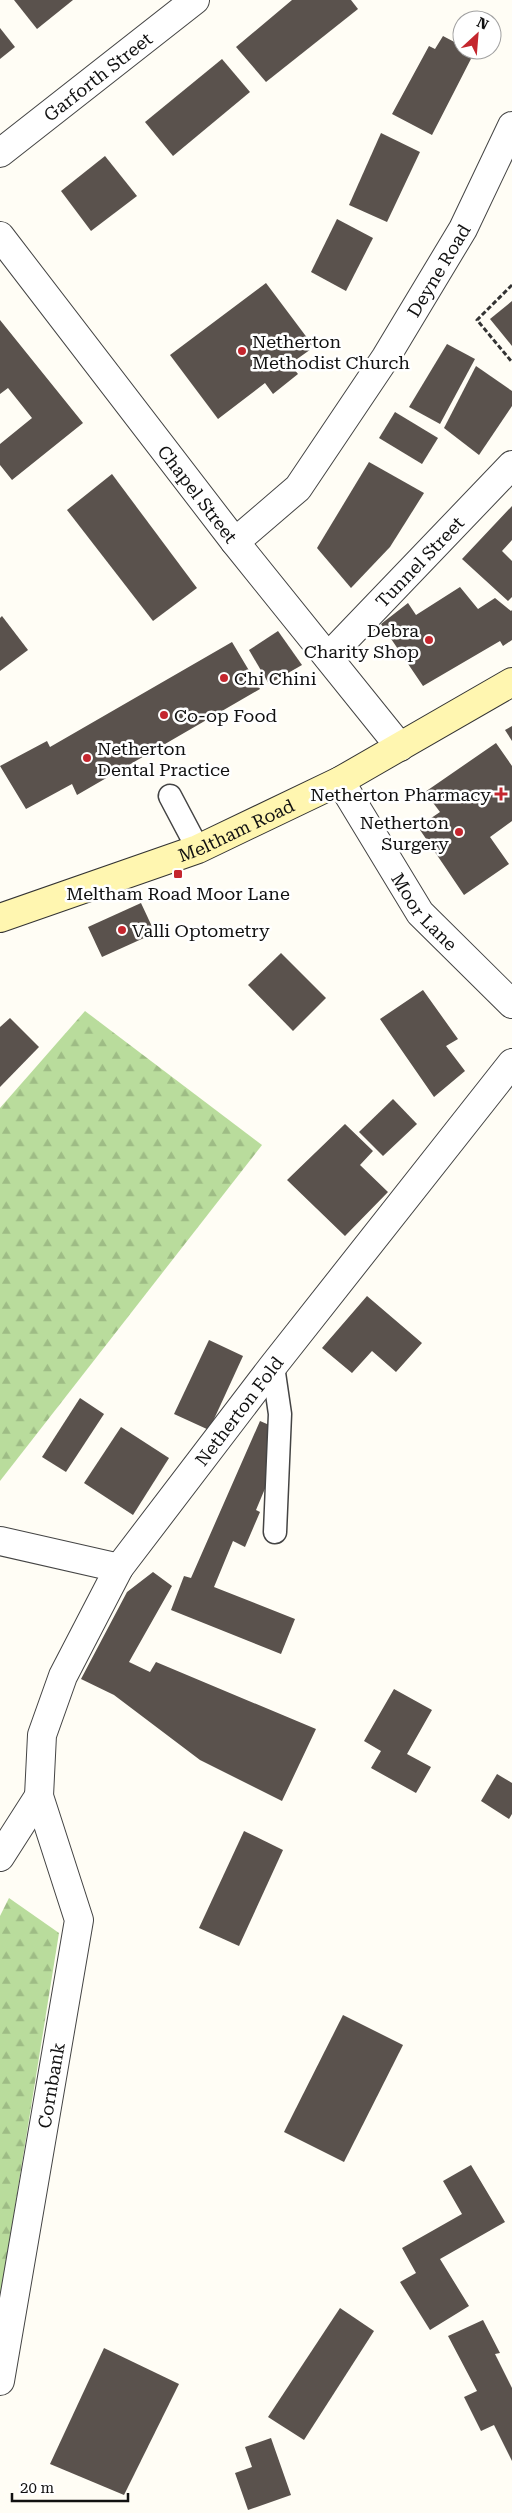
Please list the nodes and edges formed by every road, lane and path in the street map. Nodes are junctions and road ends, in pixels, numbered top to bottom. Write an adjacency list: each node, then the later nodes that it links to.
1 (195, 0): 3 (street, Garforth Street)
2 (512, 126): 8 (street, Deyne Road)
3 (0, 153)
4 (0, 236): 8 (street, Chapel Street)
5 (512, 285): 6 (path)
6 (512, 362)
7 (512, 465): 9 (street, Tunnel Street)
8 (235, 542): 9 (street, Chapel Street)
9 (328, 657): 11 (street, Chapel Street)
10 (512, 682): 11 (main road, Meltham Road)
11 (400, 747): 12 (main road, Meltham Road)
12 (340, 781): 14 (main road, Meltham Road); 16 (street, Moor Lane)
13 (170, 796): 14 (lane)
14 (198, 849): 15 (main road, Meltham Road)
15 (0, 918)
16 (512, 1004)
17 (512, 1064): 18 (street, Netherton Fold)
18 (273, 1366): 19 (lane); 21 (street, Netherton Fold)
19 (275, 1532)
20 (0, 1541): 21 (street)
21 (119, 1568): 22 (street, Netherton Fold)
22 (39, 1796): 23 (street); 24 (street, Cornbank)
23 (0, 1857)
24 (0, 2381)

